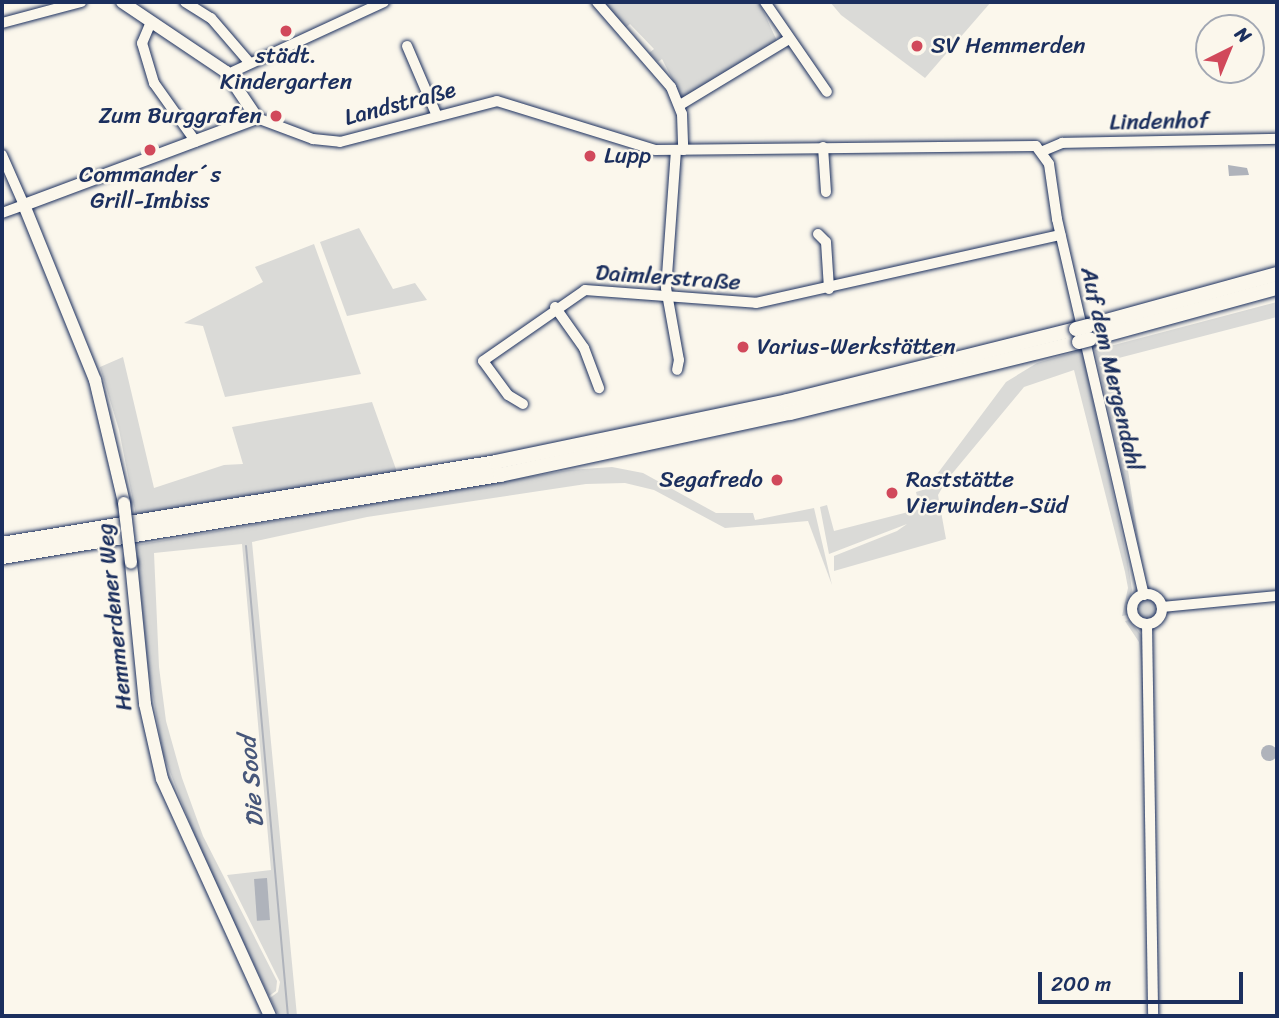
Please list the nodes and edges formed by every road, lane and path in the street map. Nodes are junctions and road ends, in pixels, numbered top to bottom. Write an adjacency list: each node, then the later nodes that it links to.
1 (81, 2): 7 (street)
2 (185, 2): 12 (street)
3 (384, 2): 12 (street)
4 (597, 2): 15 (street)
5 (765, 2): 10 (street)
6 (126, 3): 8 (main road)
7 (65, 5): 9 (street)
8 (151, 22): 13 (main road); 19 (street)
9 (2, 23)
10 (789, 39): 14 (street); 15 (street)
11 (407, 46): 16 (street)
12 (249, 62): 13 (street)
13 (228, 74): 17 (main road)
14 (827, 92)
15 (680, 105): 21 (street)
16 (437, 116): 17 (street, Landstraße); 21 (street, Landstraße)
17 (257, 118): 19 (main road)
18 (1277, 139): 22 (street, Lindenhof)
19 (196, 142): 25 (main road)
20 (823, 147): 21 (street, Landstraße); 22 (street, Landstraße); 24 (street)
21 (679, 150): 32 (street)
22 (1043, 151): 28 (street, Auf dem Mergendahl)
23 (2, 155): 25 (street)
24 (826, 192)
25 (24, 205): 26 (street); 44 (main road, Hemmerdener Weg, bridge)
26 (2, 212)
27 (818, 234): 31 (street)
28 (1061, 235): 31 (street, Daimlerstraße); 40 (street, Auf dem Mergendahl)
29 (1277, 274): 34 (highway)
30 (1277, 288): 34 (highway)
31 (829, 289): 32 (street, Daimlerstraße)
32 (667, 296): 33 (street, Daimlerstraße); 35 (street)
33 (555, 307): 36 (street); 37 (street, Daimlerstraße)
34 (1083, 334): 38 (highway); 39 (highway)
35 (677, 370)
36 (599, 388)
37 (523, 404)
38 (2, 544)
39 (2, 557)
40 (1144, 595): 42 (street); 43 (street)
41 (1277, 596): 42 (street)
42 (1162, 607): 43 (street)
43 (1147, 624): 45 (street)
44 (270, 1016)
45 (1153, 1016)

